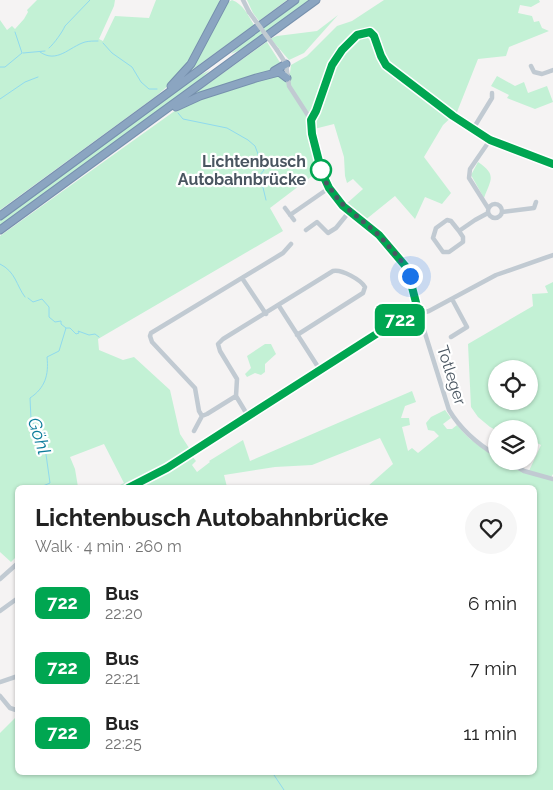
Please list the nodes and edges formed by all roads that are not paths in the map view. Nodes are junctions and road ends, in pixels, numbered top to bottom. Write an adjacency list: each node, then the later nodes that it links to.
1 (225, 0): 13 (highway)
2 (243, 0): 7 (street, bridge)
3 (295, 0): 13 (highway)
4 (316, 0): 6 (highway)
5 (284, 31): 6 (highway)
6 (261, 40): 14 (highway)
7 (286, 64): 10 (highway); 11 (street, Totleger)
8 (531, 66): 9 (street)
9 (553, 70)
10 (266, 74): 11 (highway); 14 (highway)
11 (288, 78): 19 (street, Totleger)
12 (492, 93): 16 (street)
13 (164, 96): 26 (highway)
14 (159, 114): 28 (highway)
15 (453, 116): 16 (street)
16 (472, 130): 17 (street)
17 (490, 140): 18 (street); 22 (street)
18 (553, 164)
19 (329, 188): 23 (street, Totleger); 25 (street)
20 (536, 202): 24 (street)
21 (286, 208): 25 (street)
22 (488, 211): 24 (street); 24 (street); 30 (street)
23 (349, 212): 29 (street); 37 (street, Totleger)
24 (502, 212)
25 (290, 215): 27 (street)
26 (0, 216)
27 (294, 220)
28 (0, 230)
29 (306, 230)
30 (459, 231): 30 (street)
31 (291, 244): 33 (street)
32 (553, 254): 34 (street)
33 (242, 278): 36 (street); 42 (street)
34 (452, 299): 37 (street); 39 (street)
35 (279, 306): 36 (street); 38 (street); 38 (street)
36 (266, 314): 41 (street)
37 (419, 314): 40 (street); 45 (street, Totleger)
38 (297, 334): 40 (street)
39 (451, 337)
40 (320, 370): 43 (street)
41 (236, 396): 42 (street); 43 (street)
42 (202, 416): 44 (street)
43 (248, 416): 48 (street)
44 (194, 431)
45 (488, 450)
46 (524, 470): 47 (street)
47 (553, 478)
48 (134, 485)
49 (15, 566): 50 (street)
50 (0, 579)
51 (15, 600): 52 (street)
52 (0, 611)
53 (15, 677): 54 (street)
54 (0, 682)
55 (0, 696): 56 (street)
56 (15, 710)

